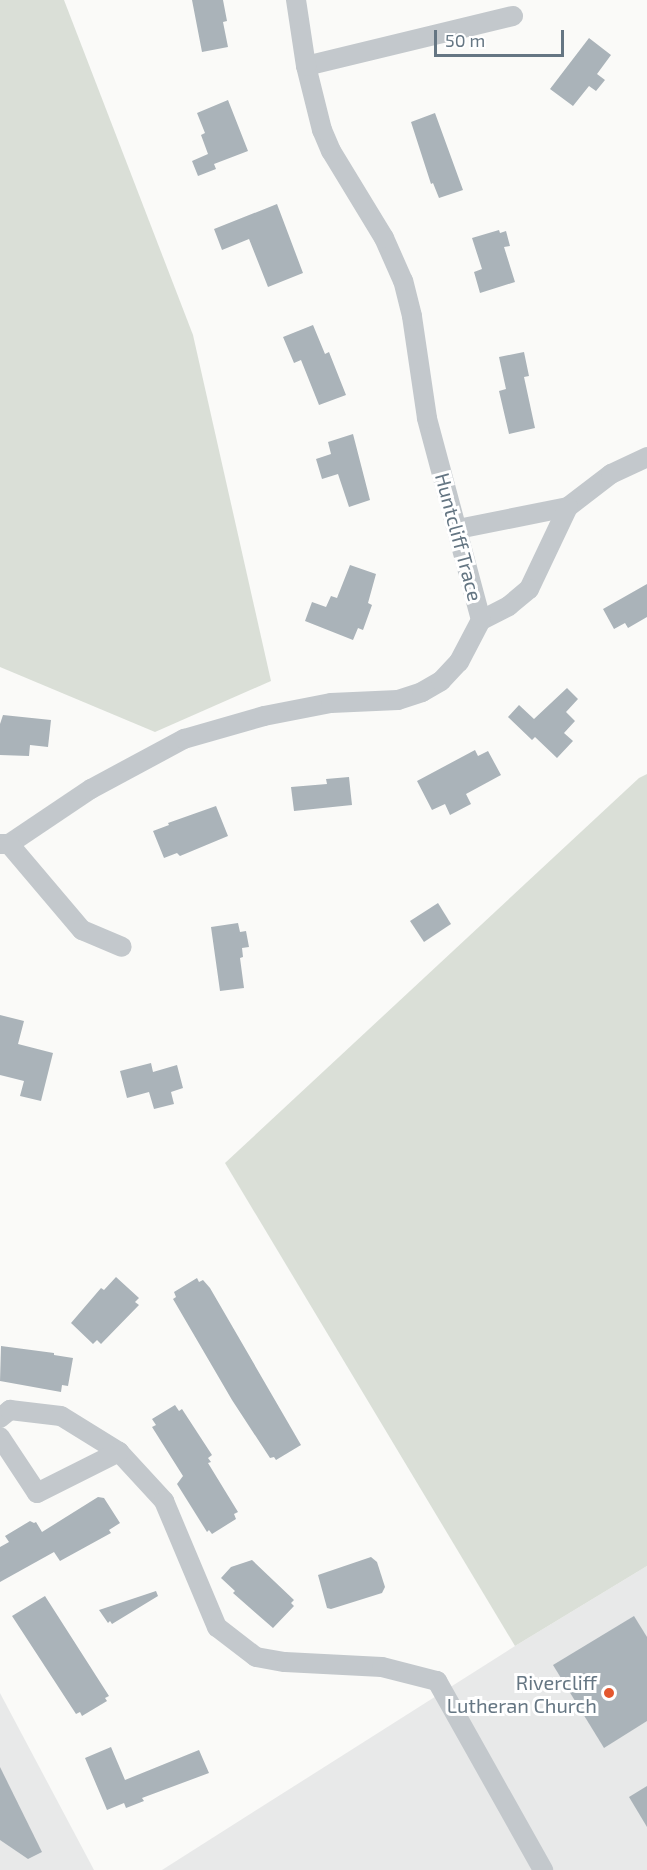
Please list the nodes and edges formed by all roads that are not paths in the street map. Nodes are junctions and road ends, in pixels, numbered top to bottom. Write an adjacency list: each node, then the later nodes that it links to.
1 (296, 0): 3 (street, Huntcliff Trace)
2 (513, 16): 3 (street)
3 (306, 66): 6 (street, Huntcliff Trace)
4 (647, 457): 5 (street)
5 (568, 507): 6 (street); 7 (street)
6 (458, 529): 7 (street, Huntcliff Trace)
7 (481, 620): 8 (street, Huntcliff Trace)
8 (4, 844): 9 (street)
9 (122, 947)
10 (0, 1418): 12 (street)
11 (0, 1437): 12 (street)
12 (119, 1452): 13 (street)
13 (543, 1870)

